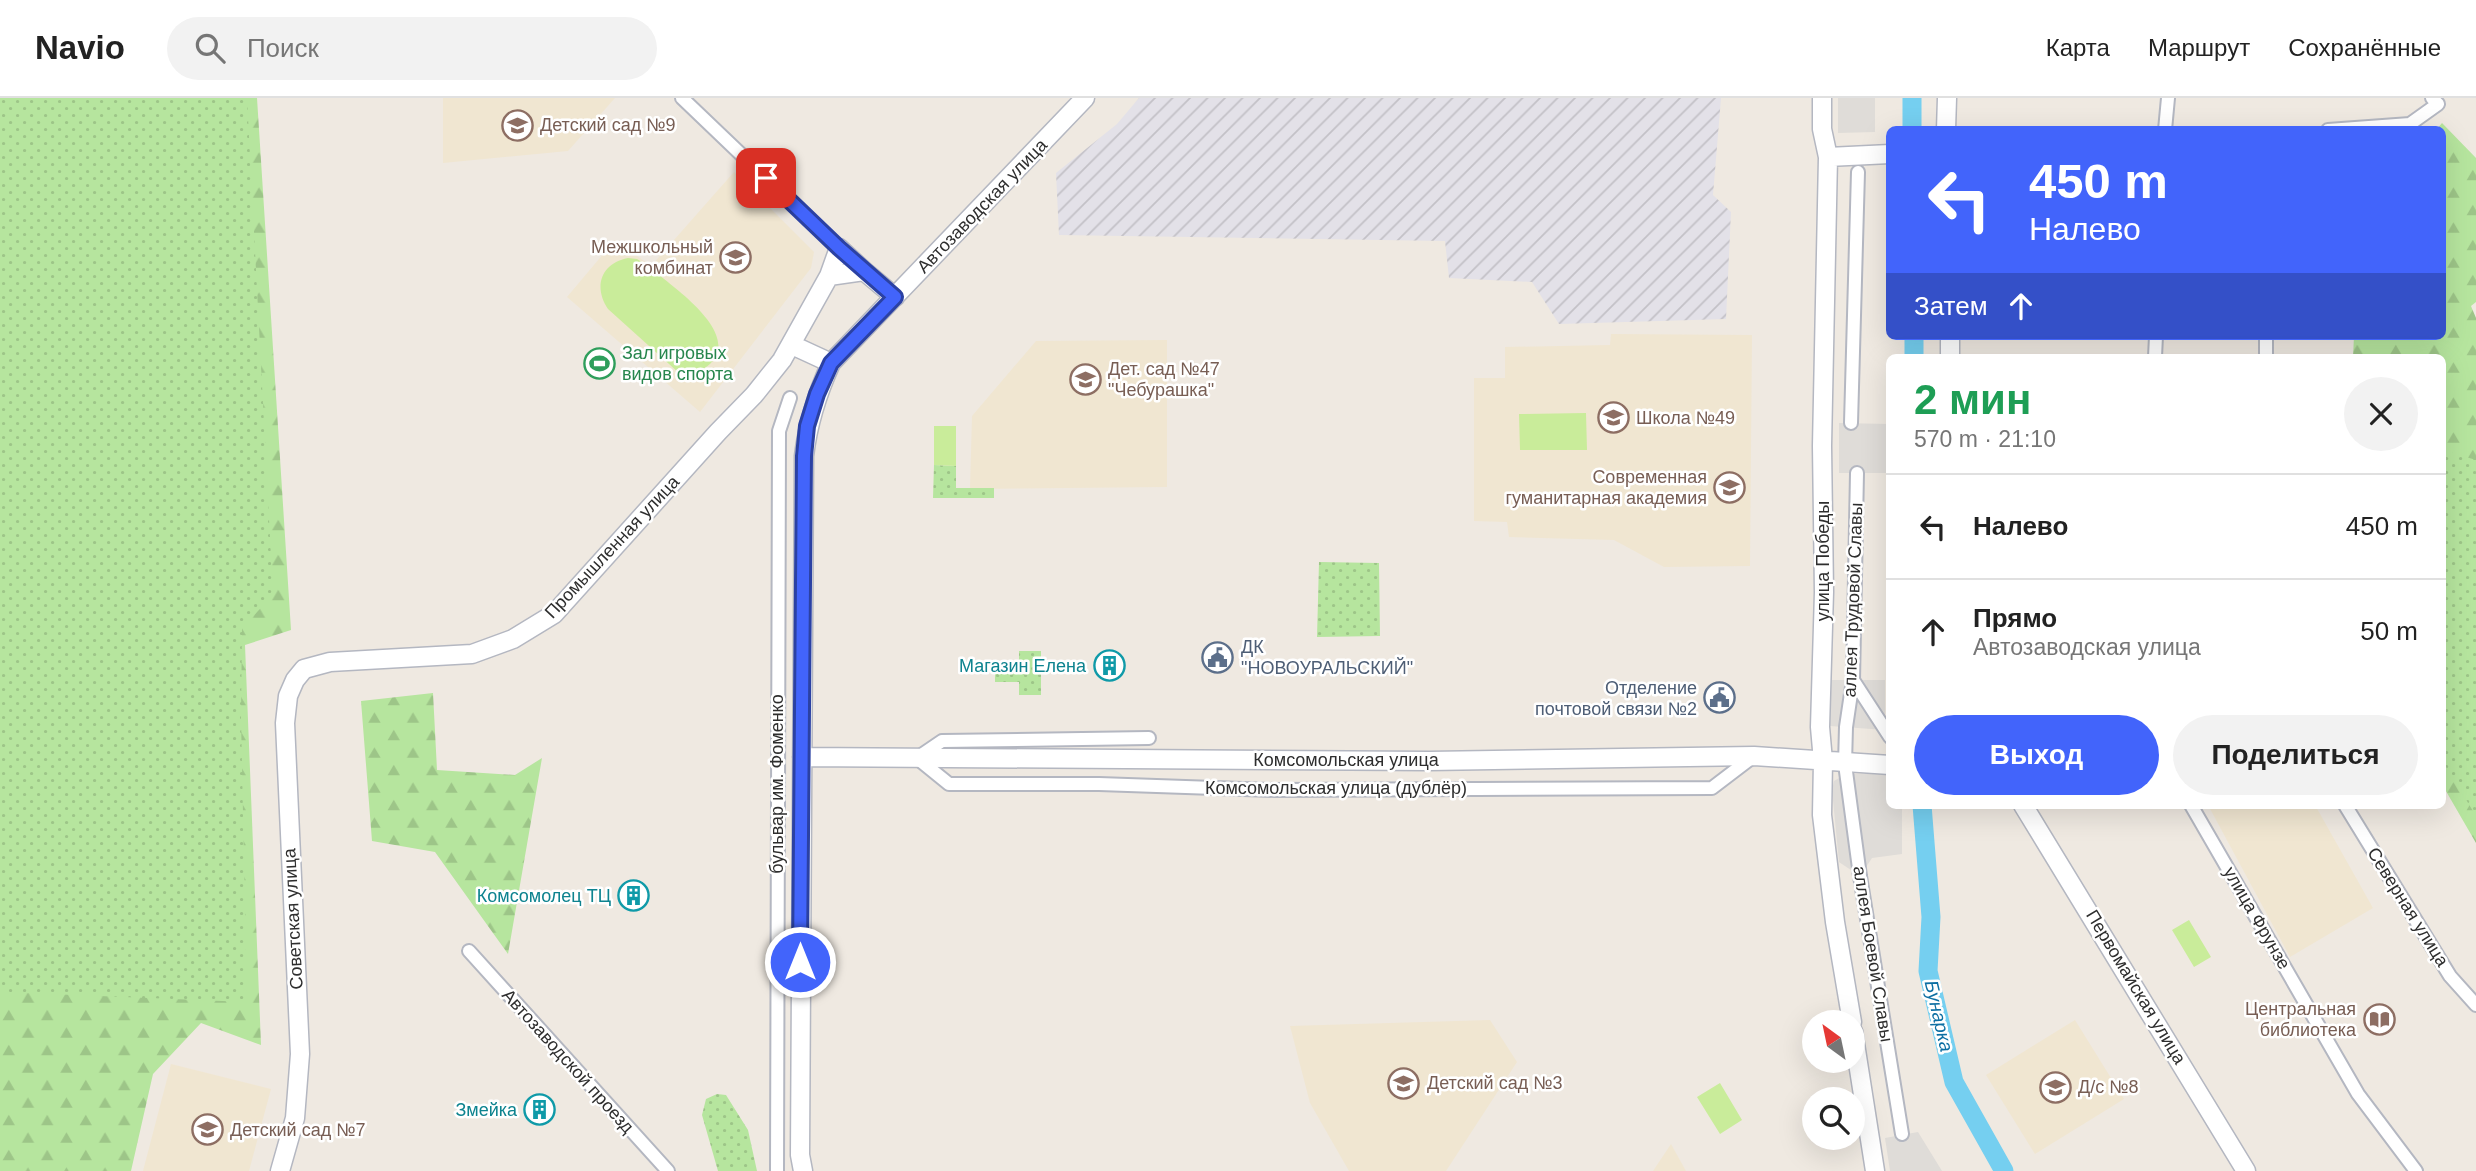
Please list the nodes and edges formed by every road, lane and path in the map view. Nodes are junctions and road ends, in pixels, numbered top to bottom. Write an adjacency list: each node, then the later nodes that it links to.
1 (682, 98): 13 (street)
2 (1085, 98): 16 (street, Автозаводская улица)
3 (1822, 98): 11 (street, улица Победы)
4 (1947, 98): 7 (street)
5 (2168, 98): 8 (street)
6 (2432, 98): 9 (street)
7 (1945, 126)
8 (2165, 126)
9 (2383, 126)
10 (1886, 154): 11 (street)
11 (1828, 157): 29 (street, улица Победы)
12 (1858, 172): 20 (street)
13 (839, 248): 14 (street); 15 (street, Промышленная улица)
14 (864, 271): 15 (street); 16 (street)
15 (829, 276): 17 (street, Промышленная улица)
16 (895, 297): 18 (street, Автозаводская улица)
17 (792, 345): 18 (street); 22 (street, Промышленная улица)
18 (831, 363): 27 (street, Автозаводская улица)
19 (790, 398): 42 (street, бульвар им. Фоменко)
20 (1851, 423)
21 (1857, 473): 23 (street, аллея Трудовой Славы)
22 (304, 669): 40 (street, Советская улица)
23 (1853, 680): 24 (street); 31 (street, аллея Трудовой Славы)
24 (1886, 731)
25 (1149, 738): 28 (street)
26 (1754, 756): 28 (street, Комсомольская улица); 28 (street, Комсомольская улица (дублёр)); 29 (street, Комсомольская улица)
27 (802, 757): 28 (street, Комсомольская улица); 43 (street, Автозаводская улица)
28 (917, 758)
29 (1823, 761): 31 (street, Комсомольская улица); 37 (street, улица Победы)
30 (1886, 765): 31 (street, Комсомольская улица)
31 (1845, 769): 39 (street, аллея Боевой Славы)
32 (2025, 809): 45 (street, Первомайская улица)
33 (2193, 809): 46 (street, улица Фрунзе)
34 (2347, 809): 36 (street, Северная улица)
35 (469, 951): 41 (street, Автозаводской проезд)
36 (2476, 1005)
37 (1850, 1010)
38 (1860, 1073): 44 (street)
39 (1902, 1134)
40 (280, 1171)
41 (668, 1171)
42 (777, 1171)
43 (803, 1171)
44 (1875, 1171)
45 (2246, 1171)
46 (2416, 1171)

